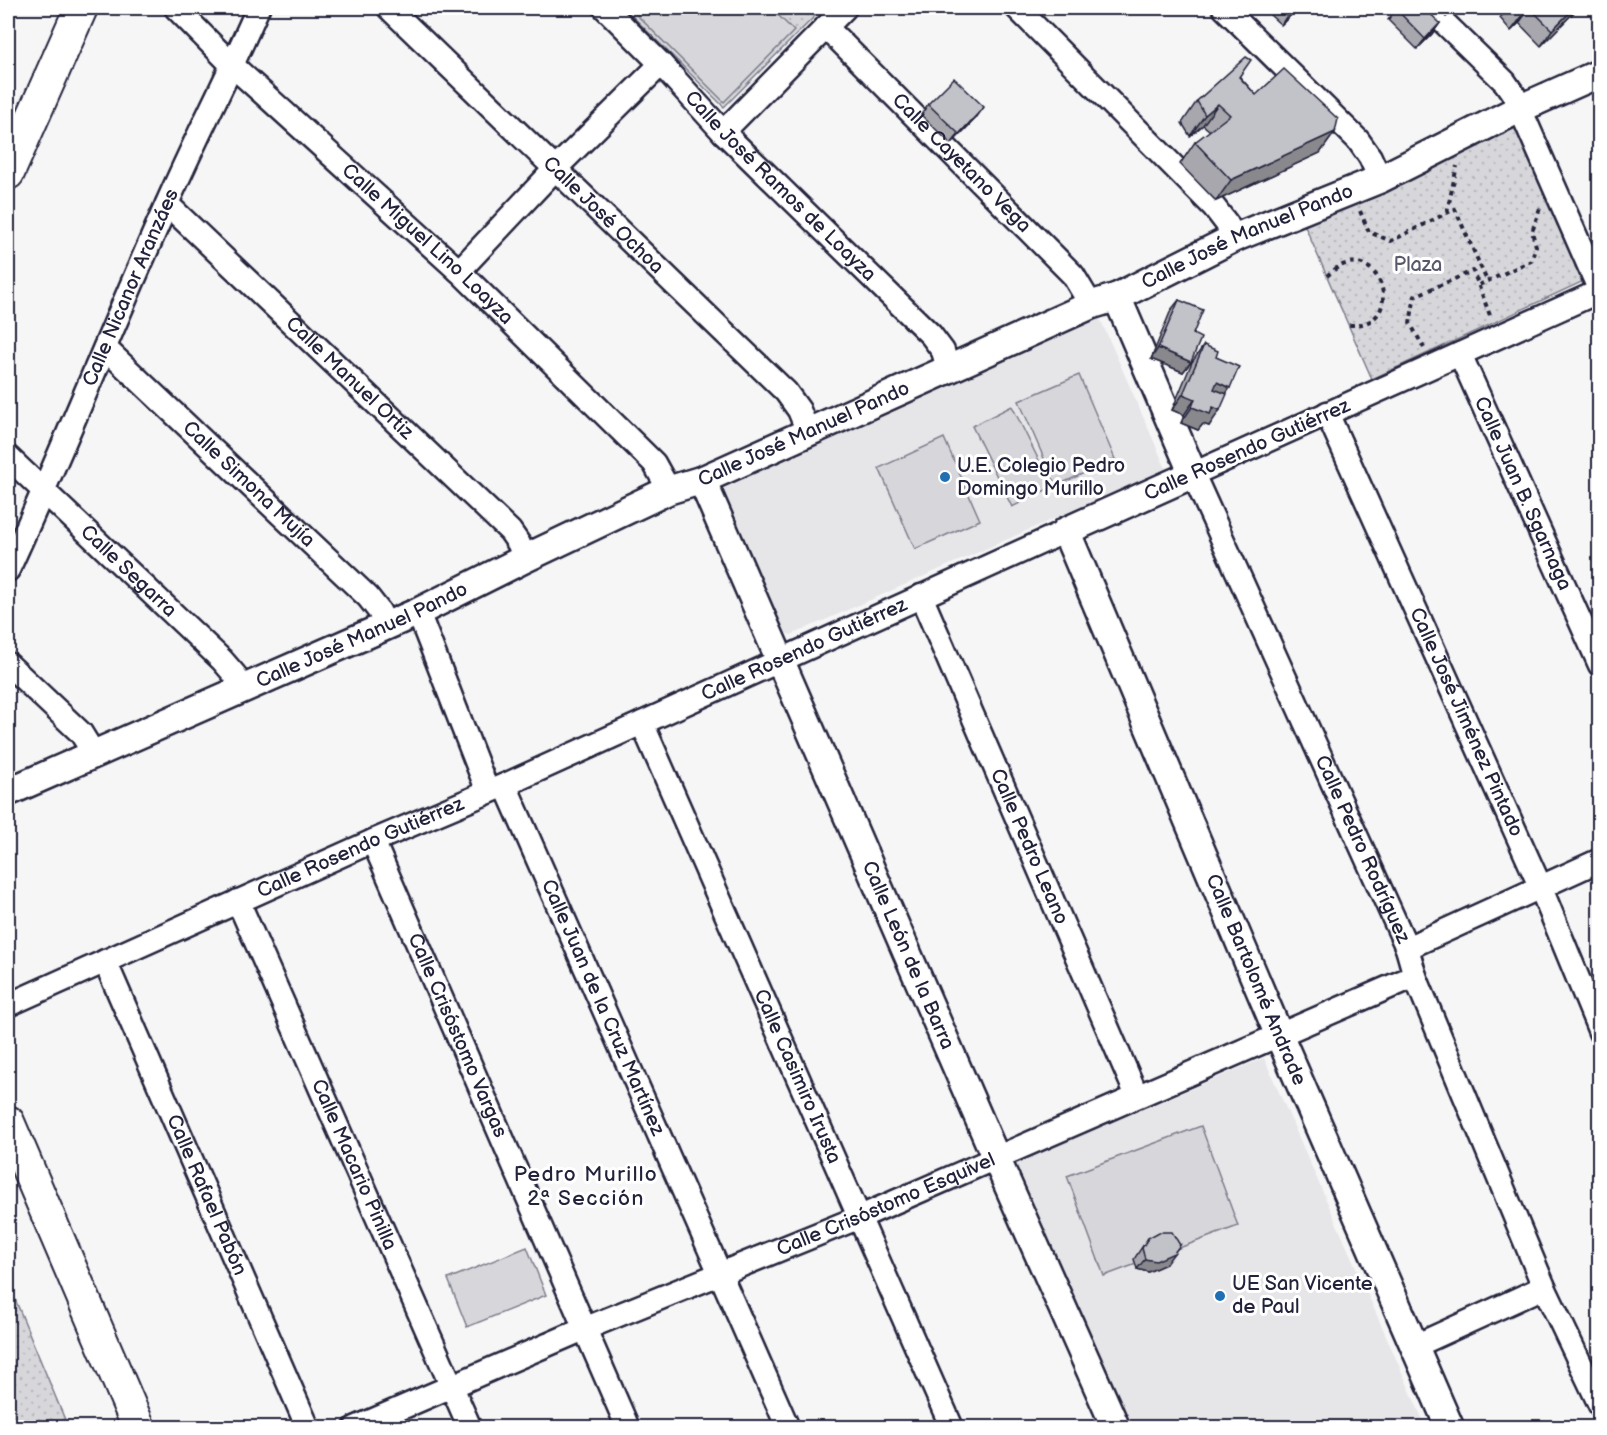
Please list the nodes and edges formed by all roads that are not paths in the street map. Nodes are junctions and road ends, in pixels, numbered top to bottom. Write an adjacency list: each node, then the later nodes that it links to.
1 (81, 8): 17 (main road)
2 (176, 8): 12 (street, Calle Miguel Lino Loayza)
3 (258, 8): 12 (street, Calle Nicanor Aranzáes)
4 (389, 8): 16 (street, Calle José Ochoa)
5 (845, 8): 10 (street)
6 (1017, 8): 20 (street)
7 (1224, 8): 18 (street)
8 (1429, 8): 14 (street)
9 (610, 9): 11 (street, Calle José Ramos de Loayza)
10 (826, 27): 15 (street); 24 (street, Calle Cayetano Vega)
11 (662, 64): 15 (street, Calle José Ramos de Loayza); 16 (street)
12 (233, 66): 19 (street, Calle Nicanor Aranzáes); 21 (street, Calle Miguel Lino Loayza)
13 (1599, 73): 14 (street, Calle José Manuel Pando)
14 (1520, 109): 18 (street, Calle José Manuel Pando); 22 (street)
15 (723, 132): 27 (street, Calle José Ramos de Loayza)
16 (555, 169): 21 (street); 29 (street, Calle José Ochoa)
17 (8, 172)
18 (1380, 179): 20 (street, Calle José Manuel Pando)
19 (166, 204): 25 (street, Calle Nicanor Aranzáes); 36 (street, Calle Manuel Ortiz)
20 (1234, 238): 23 (street, Calle José Manuel Pando)
21 (459, 271): 33 (street, Calle Miguel Lino Loayza)
22 (1599, 291): 26 (street, Calle Rosendo Gutiérrez)
23 (1117, 297): 24 (street, Calle José Manuel Pando); 31 (street, Calle Pedro Rodríguez)
24 (1091, 306): 27 (street, Calle José Manuel Pando)
25 (105, 348): 34 (street, Calle Nicanor Aranzáes); 40 (street, Calle Simona Mujía)
26 (1460, 354): 28 (street, Calle Rosendo Gutiérrez); 43 (street, Calle Juan B. Sgarnaga)
27 (948, 369): 29 (street, Calle José Manuel Pando)
28 (1327, 414): 31 (street, Calle Rosendo Gutiérrez); 51 (street, Calle José Jiménez Pintado)
29 (808, 432): 32 (street, Calle José Manuel Pando)
30 (8, 457): 34 (street, Calle Segarra)
31 (1193, 474): 35 (street, Calle Rosendo Gutiérrez); 53 (street, Calle Pedro Rodríguez)
32 (702, 480): 33 (street, Calle José Manuel Pando); 41 (street, Calle León de la Barra)
33 (669, 490): 36 (street, Calle José Manuel Pando)
34 (44, 491): 37 (street, Calle Nicanor Aranzáes); 44 (street, Calle Segarra)
35 (1066, 531): 38 (street, Calle Rosendo Gutiérrez); 58 (street, Calle Bartolomé Andrade)
36 (524, 559): 39 (street, Calle José Manuel Pando)
37 (8, 570)
38 (921, 596): 41 (street, Calle Rosendo Gutiérrez); 59 (street, Calle Pedro Leano)
39 (418, 612): 40 (street, Calle José Manuel Pando); 47 (street, Calle Juan de la Cruz Martínez)
40 (386, 625): 44 (street, Calle José Manuel Pando)
41 (779, 660): 45 (street, Calle Rosendo Gutiérrez); 61 (street, Calle León de la Barra)
42 (8, 664): 46 (street)
43 (1599, 665)
44 (241, 691): 46 (street, Calle José Manuel Pando)
45 (642, 723): 47 (street, Calle Rosendo Gutiérrez); 62 (street, Calle Casimiro Irusta)
46 (94, 754): 48 (street, Calle José Manuel Pando)
47 (497, 788): 49 (street, Calle Rosendo Gutiérrez); 63 (street, Calle Juan de la Cruz Martínez)
48 (8, 792)
49 (373, 841): 52 (street, Calle Rosendo Gutiérrez); 65 (street, Calle Crisóstomo Vargas)
50 (1599, 860): 51 (street)
51 (1540, 886): 53 (street); 57 (street, Calle José Jiménez Pintado)
52 (238, 902): 54 (street, Calle Rosendo Gutiérrez); 67 (street, Calle Macario Pinilla)
53 (1407, 948): 55 (street, Calle Pedro Rodríguez)
54 (105, 962): 56 (street, Calle Rosendo Gutiérrez); 70 (street, Calle Rafael Pabón)
55 (1415, 975): 58 (street, Calle Crisóstomo Esquivel); 64 (street, Calle Pedro Rodríguez)
56 (8, 1005)
57 (1599, 1032)
58 (1279, 1035): 59 (street, Calle Crisóstomo Esquivel); 66 (street, Calle Bartolomé Andrade)
59 (1137, 1096): 61 (street, Calle Crisóstomo Esquivel)
60 (8, 1122): 69 (main road)
61 (996, 1158): 62 (street, Calle Crisóstomo Esquivel); 76 (street, Calle León de la Barra)
62 (860, 1217): 63 (street, Calle Crisóstomo Esquivel); 75 (street, Calle Casimiro Irusta)
63 (720, 1274): 65 (street, Calle Crisóstomo Esquivel); 74 (street, Calle Juan de la Cruz Martínez)
64 (1544, 1287): 66 (street); 68 (street, Calle Pedro Rodríguez)
65 (584, 1329): 67 (street, Calle Crisóstomo Esquivel); 73 (street, Calle Crisóstomo Vargas)
66 (1415, 1346): 77 (street, Calle Bartolomé Andrade)
67 (451, 1386): 71 (street, Calle Crisóstomo Esquivel); 72 (street, Calle Macario Pinilla)
68 (1599, 1405)
69 (140, 1428)
70 (308, 1428)
71 (355, 1428)
72 (470, 1428)
73 (628, 1428)
74 (788, 1428)
75 (952, 1428)
76 (1116, 1428)
77 (1450, 1428)

